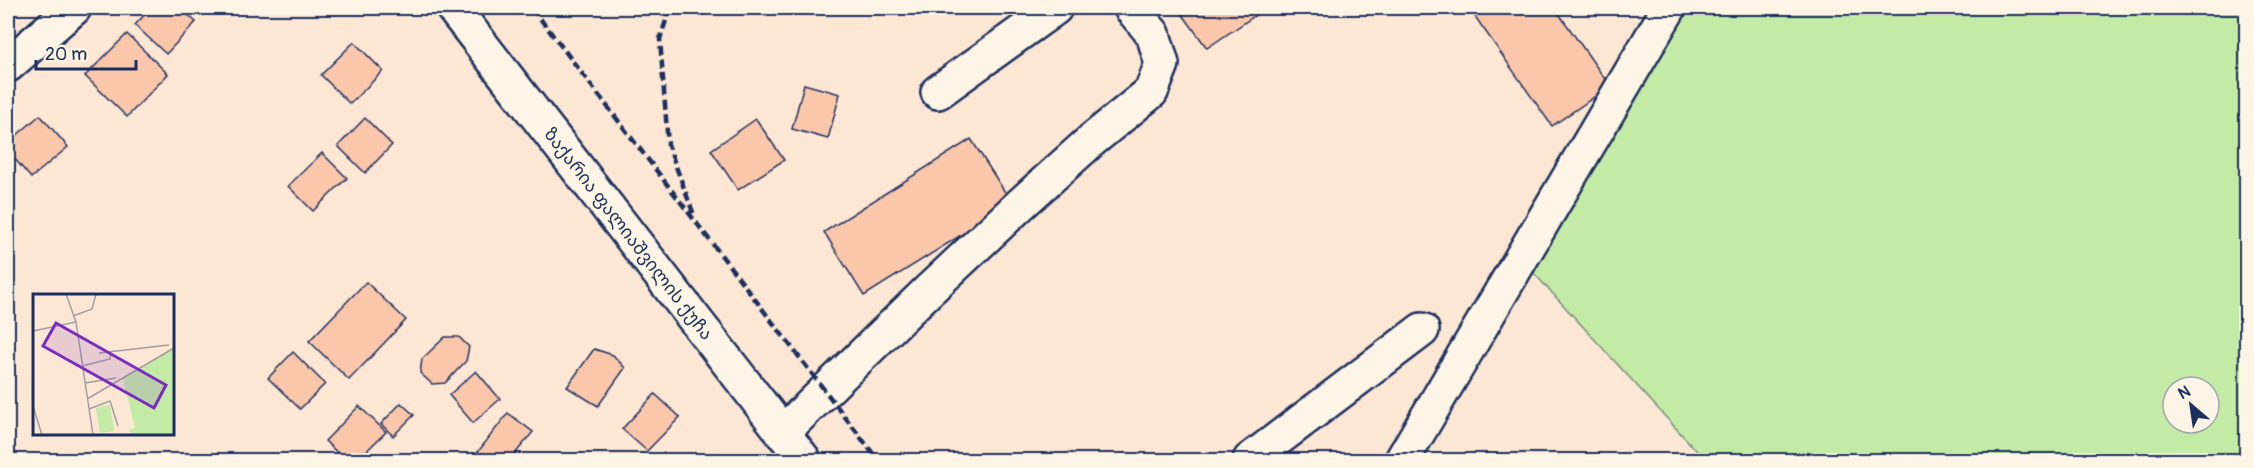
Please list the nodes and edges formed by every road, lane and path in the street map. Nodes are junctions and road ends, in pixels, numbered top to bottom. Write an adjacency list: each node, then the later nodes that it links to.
1 (74, 8): 6 (street)
2 (453, 8): 9 (street, ზაქარია ფალიაშვილის ქუჩა)
3 (1054, 8): 7 (street)
4 (1131, 8): 9 (street)
5 (1669, 8): 12 (street)
6 (8, 65)
7 (938, 92)
8 (1422, 330): 11 (street)
9 (783, 433): 10 (street, ზაქარია ფალიაშვილის ქუჩა)
10 (804, 460)
11 (1250, 460)
12 (1402, 460)

